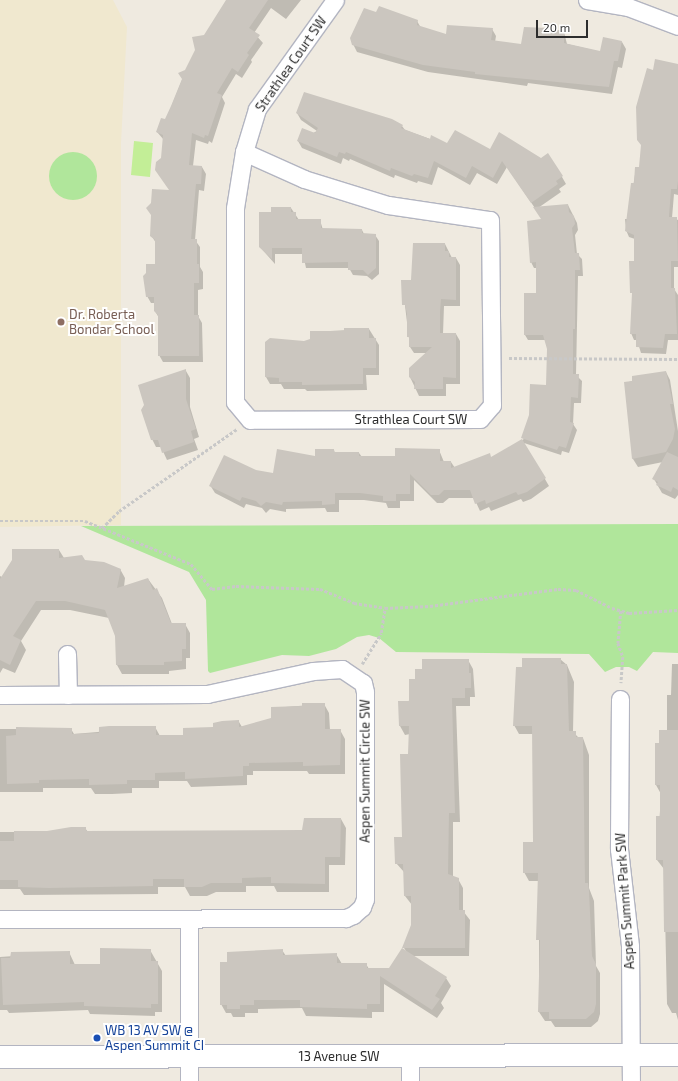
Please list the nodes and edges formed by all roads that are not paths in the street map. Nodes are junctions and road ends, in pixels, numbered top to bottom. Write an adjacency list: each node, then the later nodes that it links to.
1 (335, 0): 4 (street, Strathlea Court SW)
2 (587, 0): 3 (street)
3 (678, 26)
4 (244, 152): 4 (street, Strathlea Court SW)
5 (68, 654): 7 (street)
6 (0, 695): 7 (street)
7 (68, 695): 10 (street, Aspen Summit Circle SW)
8 (620, 699): 13 (street, Aspen Summit Park SW)
9 (0, 919): 10 (street, Aspen Summit Circle SW)
10 (189, 919): 15 (street)
11 (678, 1055): 13 (street, 13 Avenue SW)
12 (410, 1056): 13 (street, 13 Avenue SW); 15 (street, 13 Avenue SW); 17 (street)
13 (631, 1056): 18 (street, Aspen Summit Park SW)
14 (0, 1057): 15 (street, 13 Avenue SW)
15 (189, 1057): 16 (street)
16 (189, 1081)
17 (410, 1081)
18 (631, 1081)

